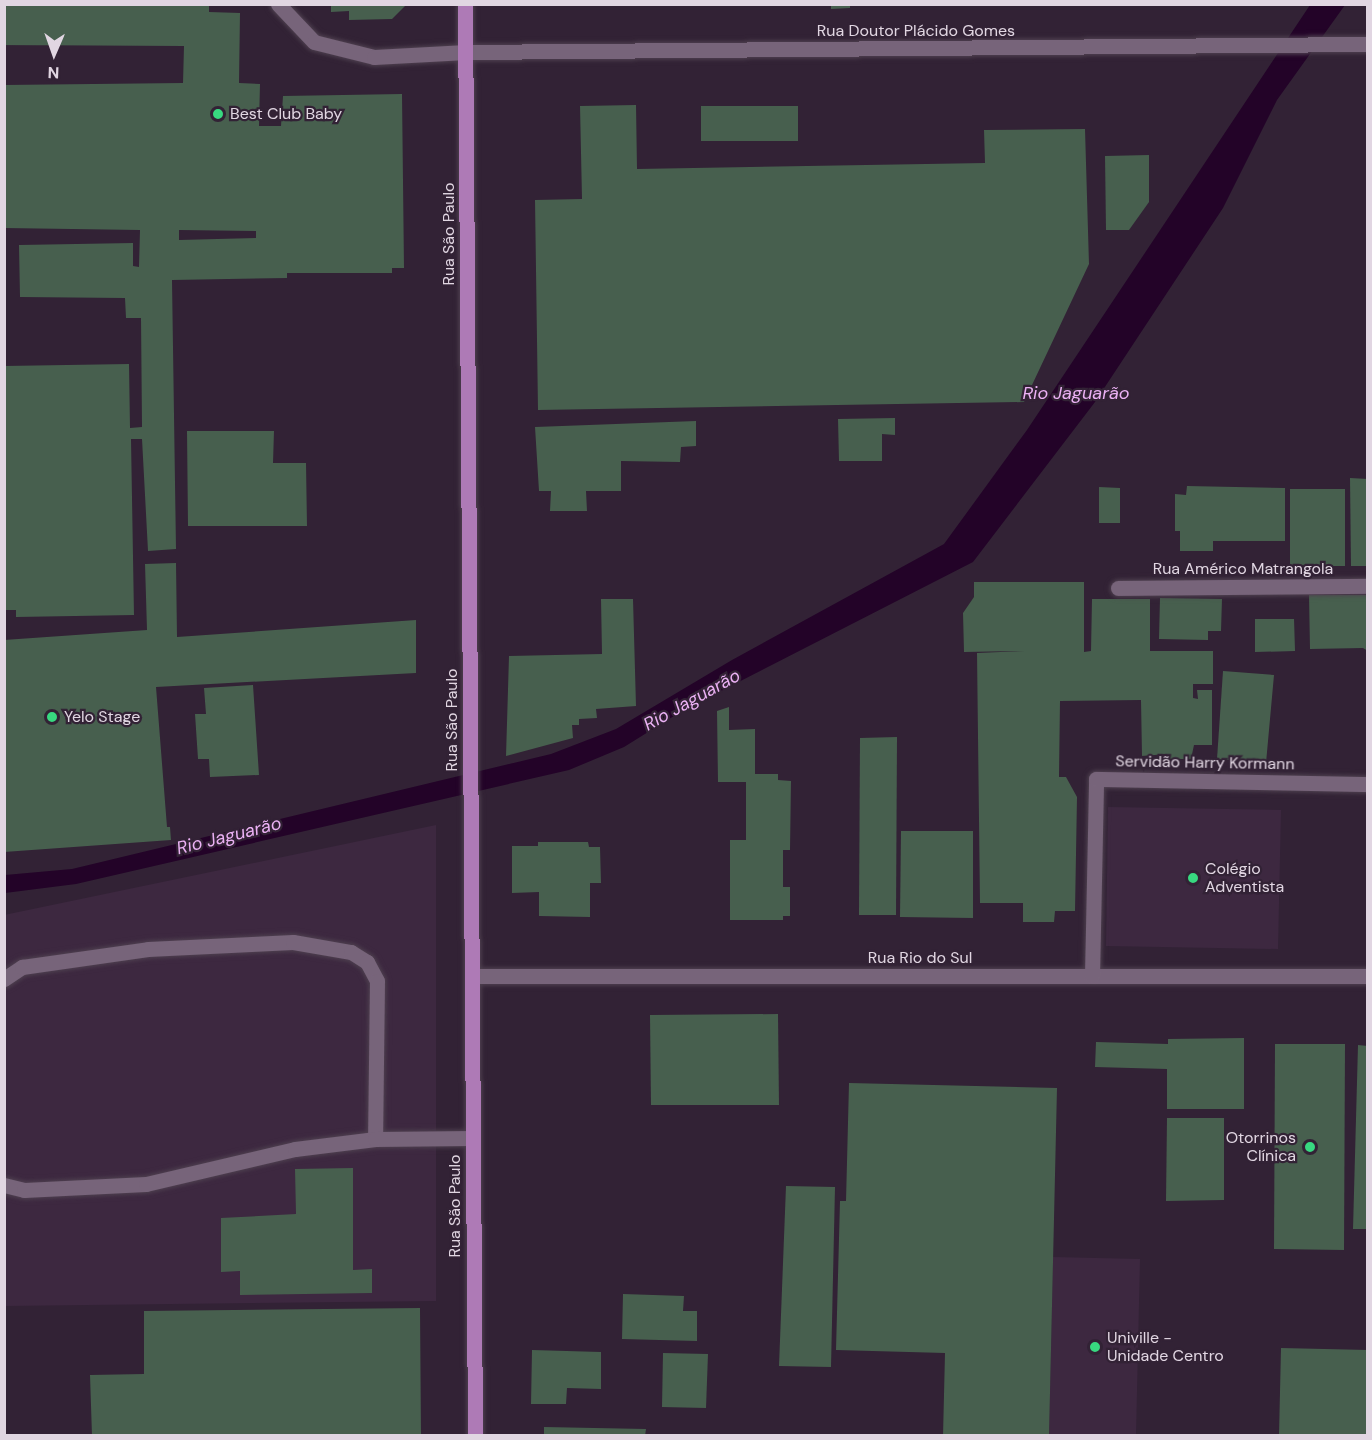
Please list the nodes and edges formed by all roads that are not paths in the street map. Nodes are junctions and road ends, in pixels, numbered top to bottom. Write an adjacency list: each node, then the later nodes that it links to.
1 (278, 4): 4 (street, Rua Doutor Plácido Gomes)
2 (465, 4): 4 (main road, Rua São Paulo)
3 (1368, 45): 4 (street, Rua Doutor Plácido Gomes)
4 (466, 52): 8 (main road, Rua São Paulo)
5 (1368, 586): 6 (street, Rua Américo Matrangola)
6 (1118, 588)
7 (1368, 784): 9 (street, Servidão Harry Kormann)
8 (472, 975): 9 (street, Rua Rio do Sul); 12 (main road, Rua São Paulo)
9 (1092, 976): 10 (street, Rua Rio do Sul)
10 (1368, 976)
11 (4, 979): 13 (street)
12 (473, 1138): 13 (street); 15 (main road, Rua São Paulo)
13 (375, 1139): 14 (street)
14 (4, 1185)
15 (475, 1436)

